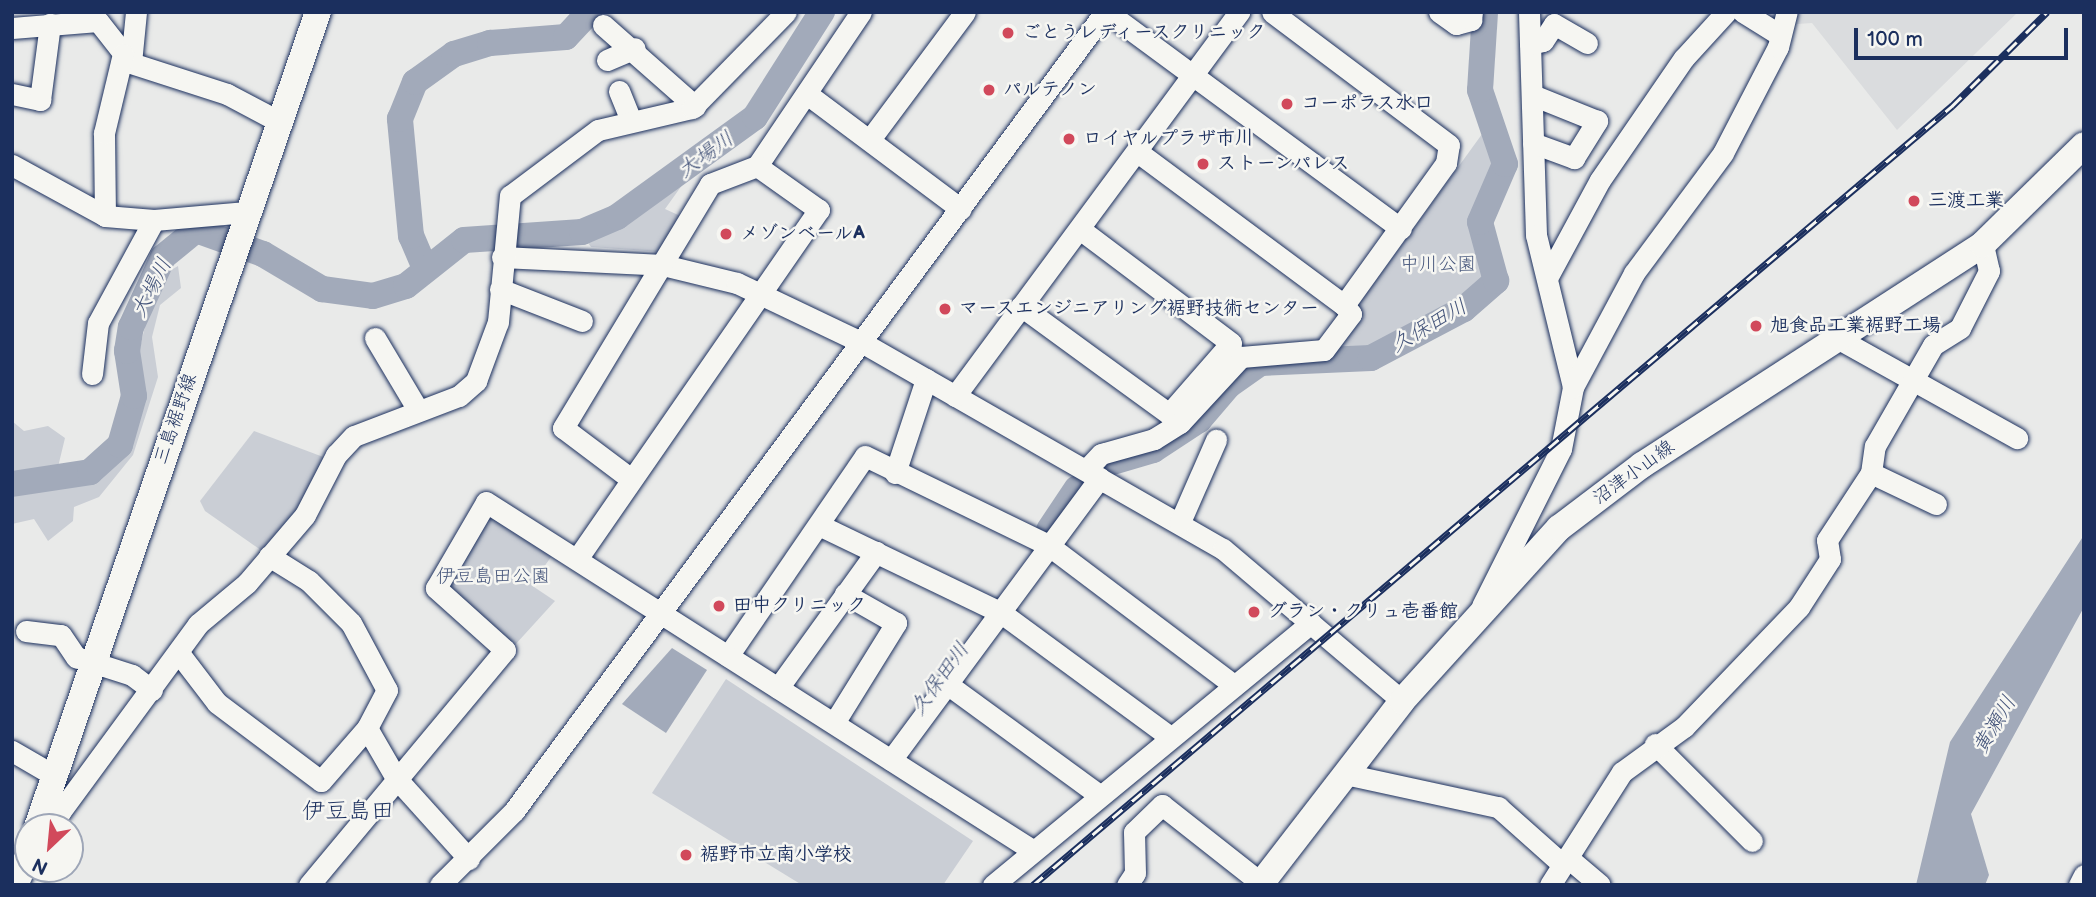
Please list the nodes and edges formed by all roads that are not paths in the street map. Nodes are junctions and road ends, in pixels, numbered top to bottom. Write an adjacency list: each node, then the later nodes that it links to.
1 (136, 12): 23 (street)
2 (318, 12): 32 (main road, 三島裾野線)
3 (786, 12): 30 (street)
4 (861, 12): 28 (street)
5 (965, 12): 33 (street)
6 (1106, 12): 25 (street); 39 (street)
7 (1239, 12): 25 (street)
8 (1272, 12): 43 (street)
9 (1439, 12): 10 (street)
10 (1472, 12)
11 (1529, 12): 21 (street)
12 (1726, 12): 48 (street)
13 (1743, 12): 19 (street)
14 (1787, 12): 19 (street)
15 (112, 22): 16 (street); 23 (street)
16 (50, 24): 18 (street); 27 (street)
17 (603, 24): 22 (street)
18 (12, 27)
19 (1780, 35): 60 (street)
20 (1587, 43): 21 (street)
21 (1530, 44): 29 (street)
22 (635, 47): 24 (street); 30 (street)
23 (127, 58): 32 (street); 41 (street)
24 (607, 60)
25 (1194, 73): 36 (street); 43 (street)
26 (619, 91): 31 (street)
27 (12, 93)
28 (807, 94): 33 (street); 38 (street)
29 (1535, 96): 34 (street); 34 (street)
30 (695, 106): 31 (street)
31 (630, 118): 46 (street)
32 (278, 121): 40 (main road, 三島裾野線)
33 (871, 138): 39 (street)
34 (1533, 143): 48 (street)
35 (2084, 145): 45 (main road, 沼津小山線)
36 (1139, 153): 44 (street); 51 (street)
37 (12, 164): 41 (street)
38 (757, 166): 47 (street); 50 (street)
39 (961, 209): 56 (street)
40 (246, 214): 42 (street); 85 (main road, 三島裾野線)
41 (105, 216): 42 (street)
42 (154, 220): 57 (street)
43 (1401, 229): 51 (street)
44 (1081, 230): 52 (street); 63 (street)
45 (1983, 244): 55 (main road, 沼津小山線); 59 (street)
46 (502, 257): 47 (street); 49 (street)
47 (663, 265): 50 (street); 69 (street)
48 (1547, 278): 60 (street)
49 (500, 289): 53 (street); 62 (street)
50 (761, 294): 56 (street); 69 (street)
51 (1344, 305): 63 (street)
52 (1021, 306): 61 (street); 63 (street)
53 (582, 321)
54 (375, 338): 62 (street)
55 (1839, 339): 59 (street); 78 (main road, 沼津小山線)
56 (863, 343): 58 (street); 80 (street)
57 (92, 373)
58 (926, 379): 61 (street); 67 (street)
59 (1913, 379): 64 (street); 66 (street)
60 (1573, 387): 78 (street)
61 (955, 396): 68 (street)
62 (418, 410): 75 (street)
63 (1174, 418): 68 (street)
64 (2017, 438)
65 (1216, 440): 71 (street)
66 (1871, 473): 70 (street); 94 (street)
67 (895, 474): 72 (street); 73 (street)
68 (1093, 474): 71 (street); 73 (street)
69 (631, 479): 76 (street)
70 (1936, 504)
71 (1180, 522): 81 (street)
72 (819, 525): 74 (street); 84 (street)
73 (1048, 545): 79 (street); 87 (street)
74 (876, 552): 77 (street); 79 (street)
75 (269, 556): 83 (street); 92 (street)
76 (577, 559): 80 (street); 99 (street)
77 (845, 594): 88 (street); 91 (street)
78 (1482, 608): 90 (main road, 沼津小山線)
79 (1000, 612): 86 (street); 93 (street)
80 (661, 613): 84 (street); 105 (street)
81 (1311, 623): 87 (street); 90 (street)
82 (26, 631): 85 (street)
83 (178, 652): 89 (street); 92 (street)
84 (728, 656): 88 (street)
85 (93, 663): 89 (street); 98 (main road, 三島裾野線)
86 (947, 684): 96 (street); 100 (street)
87 (1234, 685): 93 (street)
88 (778, 688): 91 (street)
89 (152, 690): 102 (street)
90 (1402, 701): 97 (main road, 沼津小山線)
91 (834, 723): 96 (street)
92 (367, 728): 99 (street)
93 (1169, 736): 100 (street)
94 (1655, 744): 103 (street); 106 (street)
95 (12, 751): 98 (street)
96 (891, 760): 104 (street)
97 (1345, 774): 106 (street); 108 (main road, 沼津小山線)
98 (55, 776): 101 (main road, 三島裾野線)
99 (396, 778): 105 (street); 109 (street)
100 (1099, 795): 104 (street)
101 (43, 813)
102 (59, 813)
103 (1752, 841)
104 (1032, 850): 111 (street)
105 (469, 859): 110 (street)
106 (1564, 861): 113 (street); 114 (street)
107 (2084, 876): 115 (street)
108 (1260, 884): 112 (street)
109 (309, 885)
110 (440, 885)
111 (993, 885)
112 (1127, 885)
113 (1550, 885)
114 (1600, 885)
115 (2079, 885)

